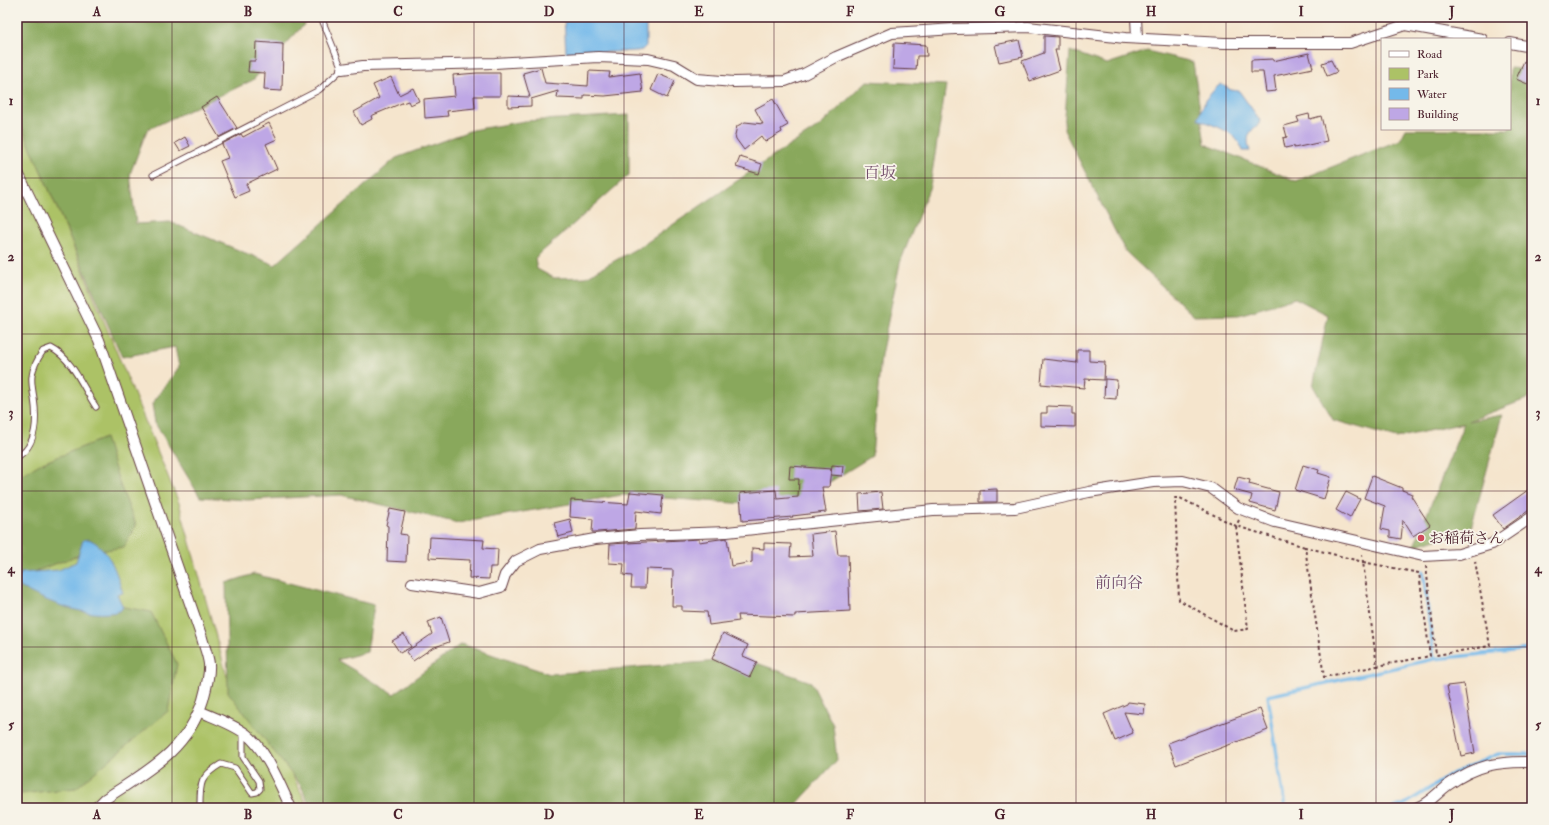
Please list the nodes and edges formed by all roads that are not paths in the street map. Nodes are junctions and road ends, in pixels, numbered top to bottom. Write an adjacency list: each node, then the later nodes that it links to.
1 (321, 17): 7 (lane)
2 (1136, 17): 3 (street)
3 (1137, 38): 4 (street); 7 (street)
4 (1476, 38)
5 (1511, 43): 6 (street)
6 (1532, 47)
7 (342, 69): 9 (lane)
8 (17, 171): 14 (street)
9 (153, 176)
10 (96, 407): 11 (lane)
11 (17, 457)
12 (1532, 517): 13 (street)
13 (412, 583)
14 (200, 711): 15 (street); 17 (street)
15 (245, 733): 18 (lane); 19 (street)
16 (1532, 762): 20 (street)
17 (96, 808)
18 (200, 808)
19 (291, 808)
20 (1416, 808)

